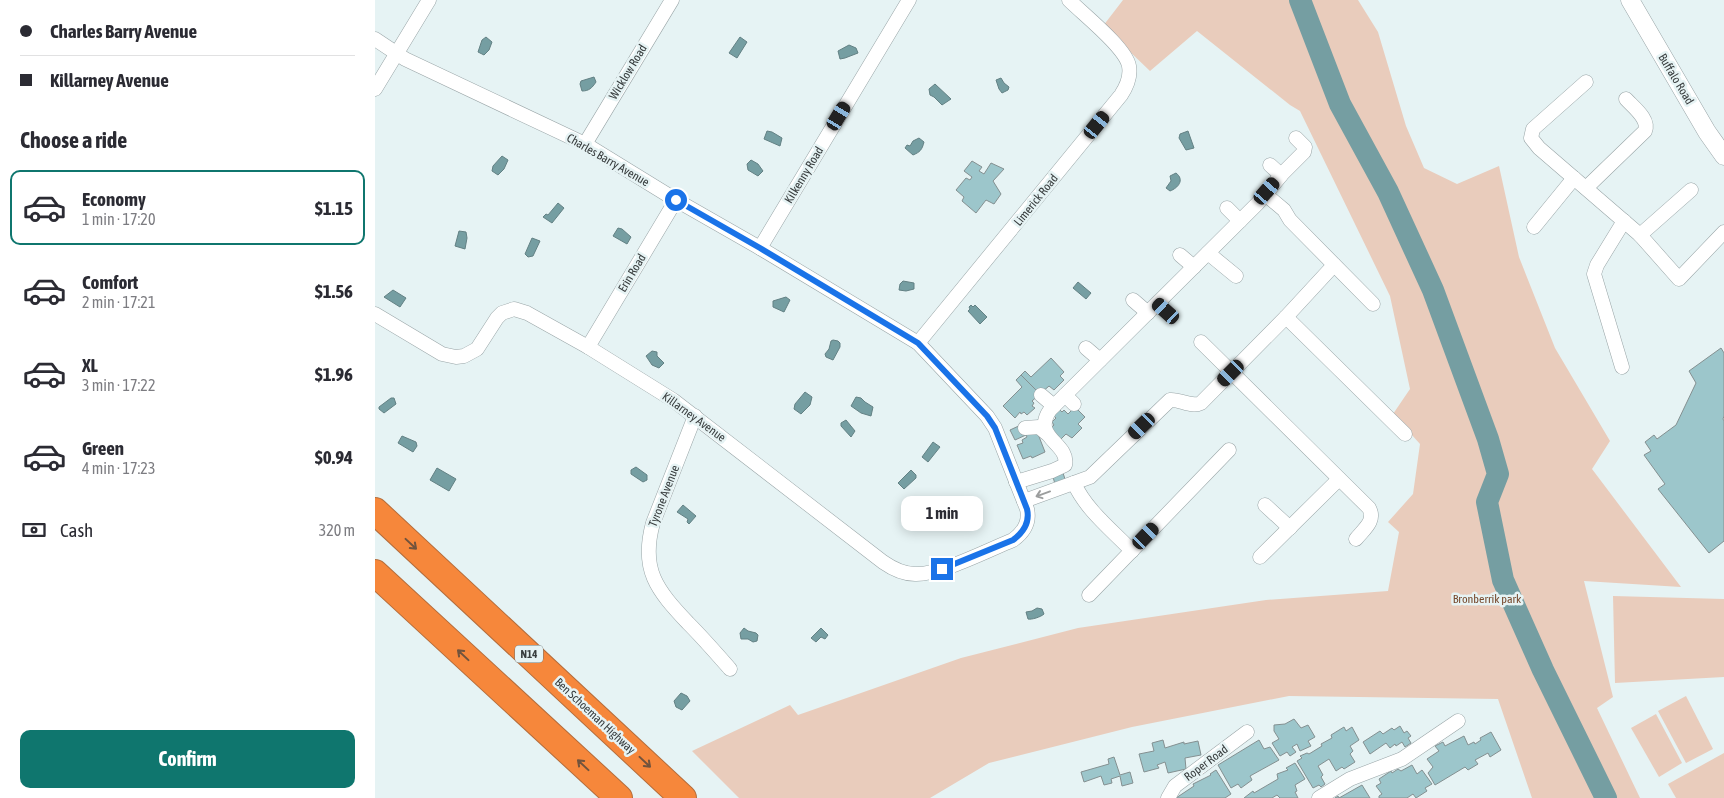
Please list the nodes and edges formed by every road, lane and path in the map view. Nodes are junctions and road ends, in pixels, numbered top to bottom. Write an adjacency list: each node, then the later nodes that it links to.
1 (429, 0): 7 (street)
2 (672, 0): 12 (street, Wicklow Road)
3 (909, 0): 27 (street, Kilkenny Road)
4 (1069, 0): 38 (street, Limerick Road)
5 (1630, 0): 13 (street, Buffalo Road)
6 (375, 39): 7 (street, Charles Barry Avenue)
7 (396, 54): 9 (street); 12 (street, Charles Barry Avenue)
8 (1586, 82): 16 (street)
9 (375, 89)
10 (1626, 99): 17 (street)
11 (1296, 138): 15 (street)
12 (585, 144): 19 (street, Charles Barry Avenue)
13 (1724, 156)
14 (1270, 164): 15 (street)
15 (1290, 173): 20 (street)
16 (1574, 178): 17 (street); 24 (street)
17 (1586, 188): 23 (street)
18 (1691, 190): 26 (street)
19 (676, 200): 27 (street, Charles Barry Avenue); 39 (street, Erin Road)
20 (1263, 203): 22 (street); 30 (street)
21 (1227, 208): 22 (street)
22 (1240, 221): 29 (street)
23 (1624, 221): 26 (street); 42 (street)
24 (1534, 227)
25 (1724, 232): 26 (street)
26 (1640, 235)
27 (760, 248): 38 (street, Charles Barry Avenue)
28 (1180, 255): 29 (street)
29 (1203, 262): 31 (street); 34 (street)
30 (1334, 265): 33 (street); 36 (street)
31 (1236, 276)
32 (1133, 300): 34 (street)
33 (1373, 304)
34 (1157, 309): 41 (street)
35 (375, 314): 39 (street, Killarney Avenue)
36 (1286, 317): 43 (street); 49 (street)
37 (1201, 342): 43 (street)
38 (918, 343): 53 (street, Charles Barry Avenue)
39 (588, 347): 46 (street, Killarney Avenue)
40 (1087, 348): 41 (street)
41 (1100, 360): 45 (street)
42 (1622, 367)
43 (1231, 373): 51 (street); 52 (street)
44 (1041, 395): 45 (street)
45 (1054, 406): 48 (street)
46 (695, 416): 58 (street, Killarney Avenue); 64 (street, Tyrone Avenue)
47 (1025, 428): 48 (street)
48 (1046, 433): 51 (street)
49 (1405, 434)
50 (1229, 450): 60 (street)
51 (1074, 474): 53 (street); 54 (street, one-way to 54); 60 (street)
52 (1339, 479): 57 (street); 59 (street)
53 (1016, 482): 54 (street, Charles Barry Avenue)
54 (1023, 501): 58 (street, Charles Barry Avenue)
55 (1265, 505): 57 (street)
56 (375, 511): 68 (highway, Ben Schoeman Highway / N14, one-way to 68)
57 (1290, 528): 61 (street)
58 (1018, 536)
59 (1355, 539)
60 (1132, 550): 63 (street)
61 (1260, 557)
62 (375, 573): 67 (highway, one-way to 62)
63 (1089, 595)
64 (730, 669)
65 (1458, 721): 70 (street)
66 (1247, 732): 69 (street, Roper Road)
67 (619, 798)
68 (683, 798)
69 (1168, 798)
70 (1319, 798)

